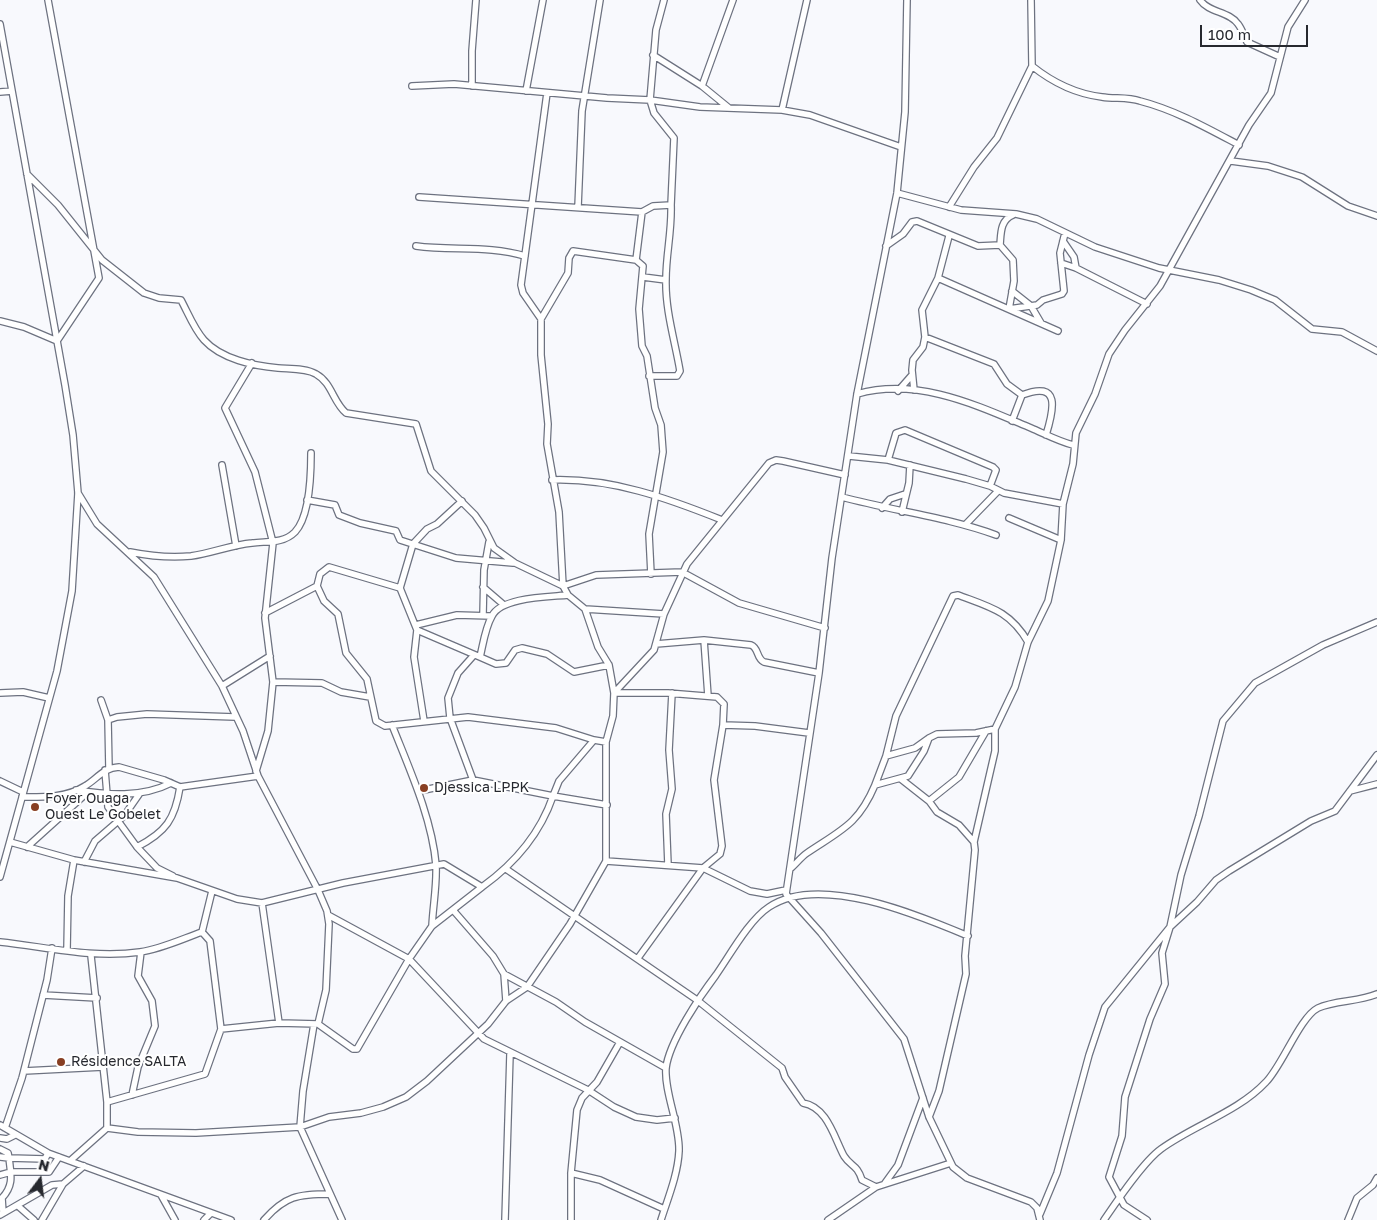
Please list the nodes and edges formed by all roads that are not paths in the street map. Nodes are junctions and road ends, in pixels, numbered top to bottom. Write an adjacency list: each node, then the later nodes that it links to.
1 (48, 0): 46 (street)
2 (476, 0): 17 (street)
3 (543, 0): 20 (street)
4 (600, 0): 23 (street)
5 (664, 0): 13 (street)
6 (733, 0): 18 (street)
7 (807, 0): 26 (street)
8 (907, 0): 28 (street)
9 (1031, 0): 15 (street)
10 (1200, 0): 14 (street)
11 (1305, 0): 14 (street)
12 (0, 24): 19 (street)
13 (653, 55): 18 (street); 24 (street)
14 (1280, 57): 27 (street)
15 (1032, 66): 27 (street); 36 (street)
16 (412, 86): 17 (street)
17 (472, 86): 20 (street)
18 (702, 86): 25 (street)
19 (12, 91): 21 (street); 30 (street)
20 (526, 91): 22 (street)
21 (0, 92)
22 (547, 93): 23 (street); 33 (street)
23 (585, 96): 24 (street); 35 (street)
24 (650, 100): 25 (street); 34 (street)
25 (729, 108): 26 (street)
26 (782, 110): 28 (street)
27 (1239, 144): 29 (street)
28 (901, 147): 31 (street)
29 (1231, 160): 39 (street); 51 (street)
30 (27, 174): 46 (street); 64 (street)
31 (897, 193): 36 (street); 45 (street)
32 (418, 197): 33 (street)
33 (534, 204): 35 (street); 47 (street)
34 (672, 205): 37 (street); 54 (street)
35 (578, 207): 37 (street)
36 (949, 207): 38 (street)
37 (642, 212): 48 (street)
38 (1016, 214): 40 (street); 43 (street)
39 (1377, 216)
40 (1065, 233): 42 (street); 51 (street)
41 (949, 236): 43 (street); 45 (street); 53 (street)
42 (1063, 241): 49 (street); 50 (street)
43 (1000, 245): 55 (street)
44 (416, 246): 47 (street)
45 (886, 246): 71 (street)
46 (93, 248): 64 (street); 66 (street)
47 (525, 256): 59 (street)
48 (636, 260): 52 (street); 59 (street)
49 (1061, 263): 50 (street); 57 (street)
50 (1076, 268): 56 (street)
51 (1168, 270): 56 (street); 65 (street)
52 (643, 277): 54 (street); 68 (street)
53 (938, 278): 58 (street); 63 (street)
54 (666, 280): 68 (street)
55 (1012, 290): 57 (street); 58 (street)
56 (1147, 304): 75 (street)
57 (1032, 306): 58 (street); 61 (street)
58 (1010, 309): 61 (street)
59 (541, 319): 82 (street)
60 (0, 320): 64 (street)
61 (1041, 323): 62 (street)
62 (1058, 331)
63 (925, 337): 67 (street); 72 (street)
64 (57, 341): 85 (street)
65 (1377, 351)
66 (252, 363): 90 (street); 100 (street)
67 (912, 375): 69 (street); 70 (street)
68 (649, 376): 87 (street)
69 (914, 390): 70 (street); 73 (street)
70 (898, 391): 71 (street)
71 (858, 394): 77 (street)
72 (1022, 395): 73 (street); 74 (street)
73 (1012, 420): 74 (street)
74 (1046, 435): 75 (street)
75 (1073, 445): 91 (street)
76 (311, 453): 89 (street)
77 (849, 456): 78 (street); 81 (street)
78 (888, 460): 80 (street); 83 (street)
79 (222, 465): 102 (street)
80 (910, 465): 83 (street); 86 (street)
81 (845, 475): 88 (street); 95 (street)
82 (552, 480): 87 (street); 109 (street)
83 (990, 486): 84 (street)
84 (998, 491): 91 (street); 96 (street)
85 (78, 493): 103 (street); 136 (street)
86 (905, 494): 92 (street); 93 (street)
87 (655, 495): 95 (street); 107 (street)
88 (842, 497): 92 (street); 121 (street)
89 (307, 500): 100 (street); 101 (street)
90 (462, 501): 99 (street); 101 (street)
91 (1063, 504): 98 (street)
92 (882, 508): 93 (street)
93 (902, 512): 96 (street)
94 (1009, 518): 98 (street)
95 (722, 520): 106 (street)
96 (966, 524): 97 (street)
97 (996, 535)
98 (1061, 540): 123 (street)
99 (489, 542): 104 (street); 105 (street)
100 (273, 543): 102 (street); 115 (street)
101 (414, 544): 104 (street); 111 (street)
102 (236, 546): 103 (street)
103 (130, 552): 130 (street)
104 (485, 562): 105 (street); 110 (street)
105 (515, 563): 109 (street)
106 (682, 572): 107 (street); 116 (street); 121 (street)
107 (651, 574): 109 (street)
108 (317, 586): 111 (street); 115 (street); 135 (street)
109 (563, 586): 112 (street)
110 (483, 587): 113 (street); 117 (street)
111 (400, 588): 120 (street)
112 (568, 595): 113 (street); 114 (street)
113 (504, 605): 118 (street)
114 (585, 609): 116 (street); 127 (street)
115 (265, 613): 125 (street)
116 (664, 614): 124 (street)
117 (483, 615): 118 (street); 120 (street)
118 (492, 616): 126 (street)
119 (1377, 622): 195 (street)
120 (416, 628): 126 (street); 141 (street)
121 (825, 628): 128 (street)
122 (704, 640): 124 (street); 128 (street); 134 (street)
123 (1028, 642): 144 (street); 151 (street)
124 (656, 644): 132 (street)
125 (270, 656): 129 (street); 130 (street)
126 (477, 656): 127 (street); 139 (street)
127 (609, 665): 132 (street)
128 (819, 673): 146 (street)
129 (274, 682): 135 (street); 153 (street)
130 (222, 686): 138 (street)
131 (0, 693): 136 (street)
132 (614, 693): 133 (street); 149 (street)
133 (672, 693): 134 (street); 180 (street)
134 (708, 696): 143 (street)
135 (370, 697): 142 (street)
136 (49, 698): 166 (street)
137 (101, 700): 140 (street)
138 (235, 717): 140 (street); 153 (street)
139 (450, 718): 141 (street); 148 (street); 155 (street)
140 (108, 720): 152 (street)
141 (424, 721): 142 (street)
142 (392, 725): 162 (street)
143 (723, 725): 146 (street); 181 (street)
144 (995, 729): 145 (street); 173 (street)
145 (986, 731): 147 (street); 169 (street)
146 (809, 734): 183 (street)
147 (929, 738): 151 (street); 154 (street)
148 (594, 740): 149 (street); 168 (street)
149 (606, 742): 170 (street)
150 (1377, 755): 164 (street)
151 (886, 756): 159 (street)
152 (107, 769): 157 (street); 161 (street); 167 (street)
153 (257, 774): 160 (street); 187 (street)
154 (901, 779): 159 (street); 169 (street)
155 (473, 780): 162 (street); 168 (street)
156 (0, 781): 166 (street)
157 (171, 783): 160 (street); 165 (street)
158 (1377, 784): 164 (street)
159 (875, 785): 183 (street)
160 (180, 787): 175 (street)
161 (76, 790): 163 (street); 166 (street)
162 (419, 791): 179 (street)
163 (88, 792): 167 (street); 174 (street)
164 (1350, 792): 195 (street)
165 (140, 793): 167 (street); 171 (street)
166 (22, 794): 172 (street)
167 (106, 795): 171 (street)
168 (553, 796): 170 (street); 182 (street)
169 (928, 801): 173 (street)
170 (607, 805): 177 (street)
171 (118, 823): 175 (street); 178 (street)
172 (10, 842): 174 (street); 184 (street)
173 (974, 842): 197 (street)
174 (27, 847): 176 (street)
175 (137, 848): 185 (street)
176 (74, 860): 178 (street); 200 (street)
177 (606, 861): 180 (street); 192 (street)
178 (84, 862): 185 (street)
179 (436, 864): 186 (street); 187 (street); 194 (street)
180 (668, 865): 181 (street)
181 (703, 868): 189 (street); 203 (street)
182 (506, 869): 186 (street); 192 (street)
183 (790, 869): 189 (street)
184 (0, 874)
185 (177, 878): 188 (street)
186 (482, 887): 191 (street)
187 (318, 890): 190 (street); 193 (street)
188 (212, 891): 190 (street); 196 (street)
189 (786, 893): 197 (street); 210 (street); 223 (street)
190 (262, 903): 212 (street)
191 (453, 910): 194 (street); 205 (street)
192 (575, 914): 203 (street); 206 (street)
193 (328, 915): 204 (street); 213 (street)
194 (432, 926): 204 (street)
195 (1170, 927): 250 (street); 255 (street)
196 (202, 932): 201 (street); 214 (street)
197 (968, 936): 225 (street)
198 (0, 942): 199 (street)
199 (52, 948): 200 (street); 208 (street)
200 (67, 950): 202 (street)
201 (141, 952): 202 (street); 222 (street)
202 (91, 956): 209 (street)
203 (638, 958): 210 (street)
204 (409, 959): 213 (street); 215 (street)
205 (504, 974): 206 (street); 211 (street)
206 (526, 987): 211 (street); 216 (street)
207 (1377, 994): 250 (street)
208 (43, 995): 209 (street); 220 (street)
209 (97, 998): 218 (street)
210 (697, 1000): 219 (street); 247 (street)
211 (506, 1001): 215 (street)
212 (279, 1022): 213 (street); 214 (street)
213 (316, 1024): 229 (street)
214 (221, 1029): 222 (street)
215 (478, 1033): 217 (street); 229 (street)
216 (620, 1042): 219 (street); 221 (street)
217 (510, 1054): 221 (street); 263 (street)
218 (103, 1067): 220 (street); 224 (street)
219 (666, 1068): 226 (street)
220 (24, 1071): 227 (street)
221 (588, 1090): 226 (street); 241 (street)
222 (132, 1095): 224 (street)
223 (923, 1098): 225 (street); 244 (street)
224 (107, 1102): 228 (street)
225 (929, 1116): 238 (street)
226 (674, 1118): 252 (street)
227 (2, 1126): 230 (street)
228 (107, 1128): 229 (street); 237 (street)
229 (300, 1128): 248 (street)
230 (15, 1135): 231 (street); 233 (street)
231 (0, 1138)
232 (0, 1149): 236 (street)
233 (48, 1153): 235 (street); 236 (street)
234 (0, 1157): 236 (street)
235 (59, 1157): 237 (street); 240 (street)
236 (9, 1158): 240 (street)
237 (71, 1160): 239 (street)
238 (950, 1163): 244 (street); 255 (street)
239 (84, 1166): 246 (street); 249 (street)
240 (11, 1172): 242 (street); 253 (street)
241 (570, 1173): 252 (street); 264 (street)
242 (0, 1175)
243 (1377, 1178): 245 (street)
244 (885, 1183): 247 (street)
245 (1375, 1183): 269 (street)
246 (62, 1184): 251 (street); 257 (street)
247 (876, 1187): 266 (street)
248 (330, 1194): 261 (street); 262 (street)
249 (161, 1195): 254 (street); 258 (street)
250 (1119, 1198): 267 (street); 268 (street)
251 (18, 1206): 253 (street); 256 (street)
252 (664, 1209): 265 (street)
253 (2, 1214)
254 (210, 1214): 259 (street); 260 (street)
255 (1040, 1217)
256 (34, 1220)
257 (42, 1220)
258 (175, 1220)
259 (204, 1220)
260 (231, 1220)
261 (264, 1220)
262 (342, 1220)
263 (505, 1220)
264 (571, 1220)
265 (661, 1220)
266 (828, 1220)
267 (1104, 1220)
268 (1146, 1220)
269 (1348, 1220)

